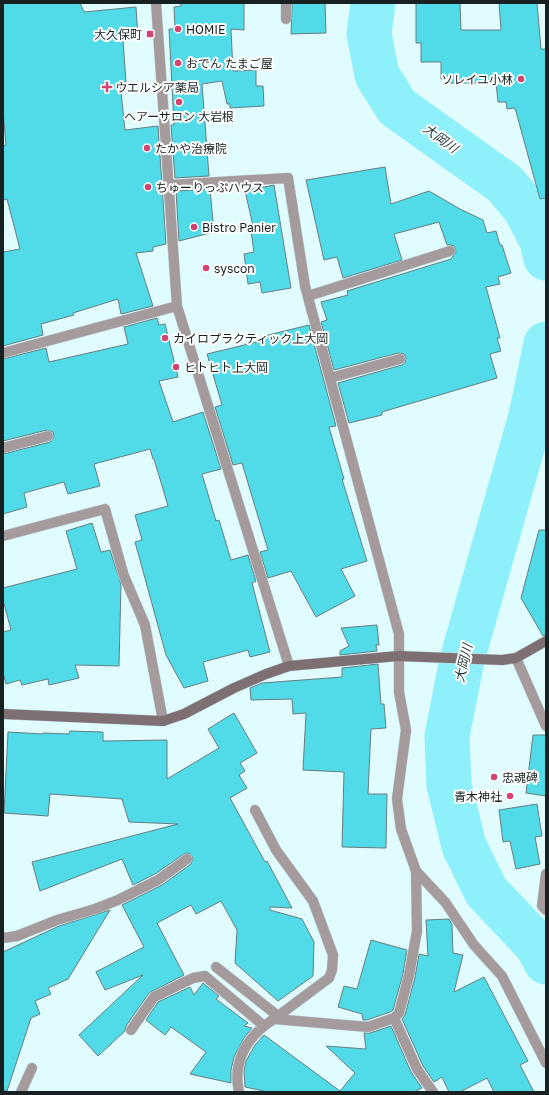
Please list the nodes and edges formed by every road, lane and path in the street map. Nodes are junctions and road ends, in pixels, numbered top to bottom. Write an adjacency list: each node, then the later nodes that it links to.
1 (156, 3): 4 (street)
2 (286, 3): 3 (street)
3 (286, 19)
4 (169, 185): 6 (street); 7 (street)
5 (450, 251): 6 (street)
6 (308, 296): 10 (street)
7 (177, 306): 8 (street); 17 (street)
8 (3, 353)
9 (400, 359): 10 (street)
10 (330, 378): 15 (street)
11 (48, 436): 12 (street)
12 (3, 448)
13 (3, 536): 19 (street)
14 (546, 641): 16 (street)
15 (398, 656): 16 (street); 17 (street); 23 (street)
16 (516, 658): 20 (street)
17 (289, 666): 19 (street)
18 (3, 714): 19 (street)
19 (163, 721)
20 (546, 726)
21 (254, 810): 28 (street)
22 (187, 859): 26 (street)
23 (416, 871): 29 (street); 32 (street)
24 (546, 874): 25 (street)
25 (546, 910)
26 (3, 938)
27 (216, 967): 28 (street)
28 (276, 1018): 29 (street); 30 (street)
29 (394, 1018): 36 (street)
30 (264, 1026): 31 (street); 35 (street)
31 (131, 1030)
32 (546, 1063)
33 (32, 1068): 34 (street)
34 (21, 1092)
35 (239, 1092)
36 (433, 1092)

